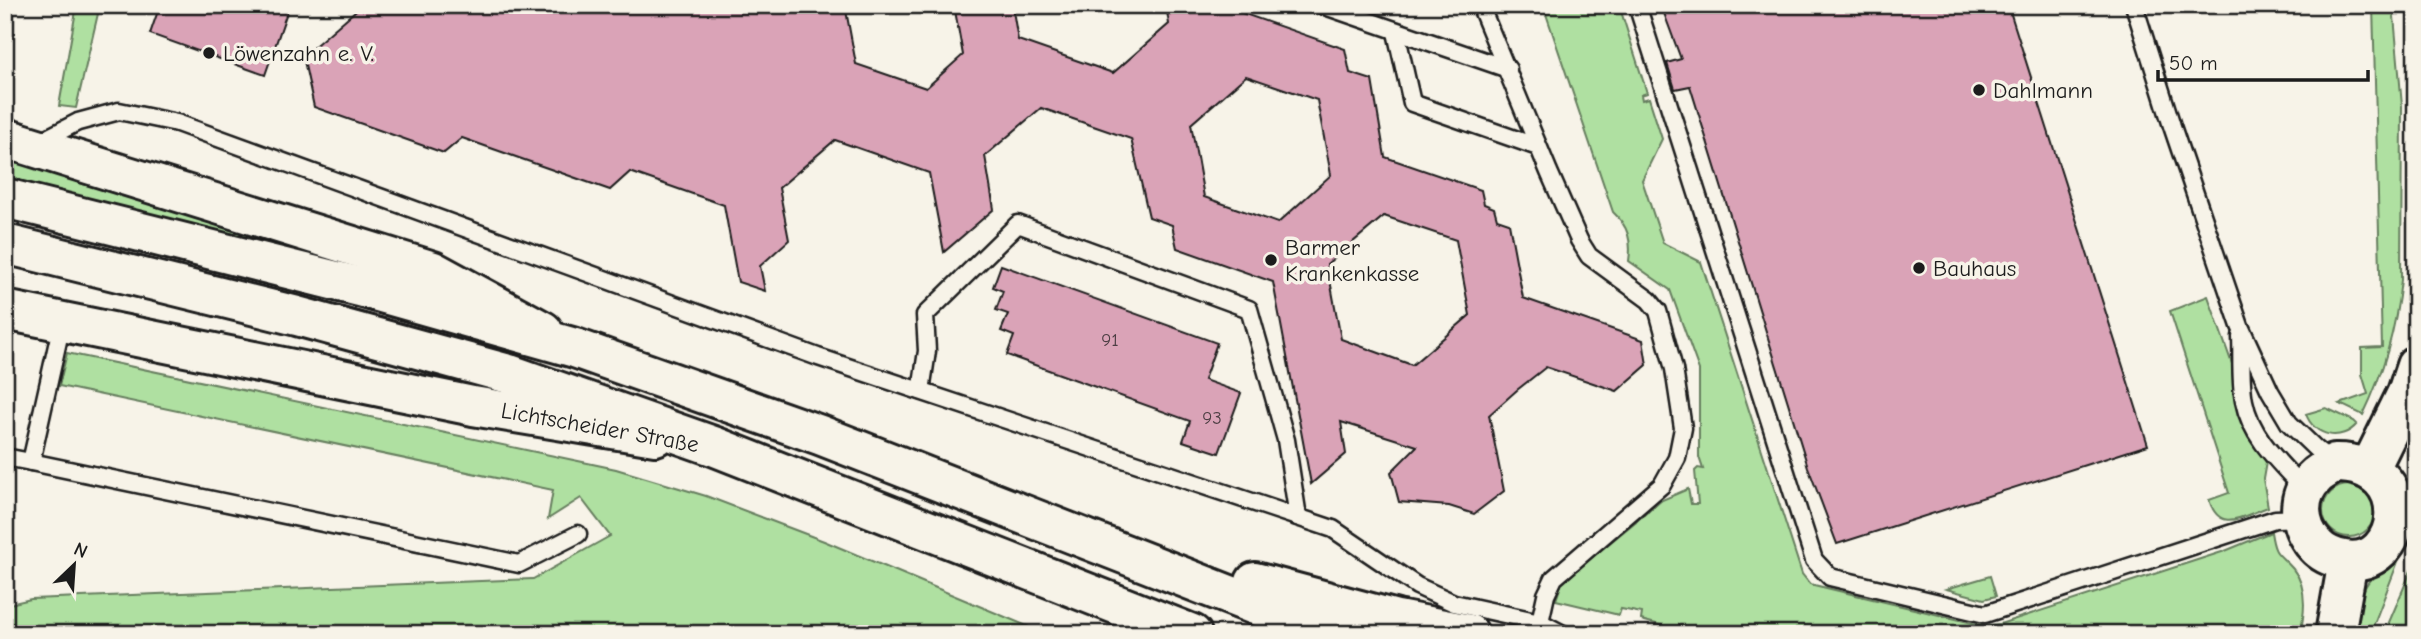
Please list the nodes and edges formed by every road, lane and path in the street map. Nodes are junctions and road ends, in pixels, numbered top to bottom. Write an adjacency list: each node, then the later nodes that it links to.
1 (1322, 5): 5 (lane)
2 (1480, 5): 6 (lane)
3 (1637, 5): 21 (lane)
4 (2134, 5): 13 (lane)
5 (1396, 32): 6 (lane); 8 (lane)
6 (1508, 69): 8 (lane)
7 (19, 142): 14 (main road); 16 (lane)
8 (1538, 147): 26 (lane)
9 (5, 198): 14 (main road)
10 (5, 244): 17 (main road)
11 (5, 310): 12 (main road, Lichtscheider Straße)
12 (62, 323): 17 (main road, Lichtscheider Straße); 19 (lane)
13 (2240, 326): 20 (lane); 21 (lane)
14 (575, 348): 23 (main road)
15 (2416, 366): 20 (main road)
16 (920, 391): 22 (lane); 22 (lane)
17 (716, 447): 27 (main road, Lichtscheider Straße)
18 (5, 457): 19 (lane)
19 (31, 462): 24 (lane)
20 (2353, 466): 21 (main road); 25 (main road)
21 (2303, 504): 25 (main road)
22 (1298, 517): 26 (lane)
23 (1067, 532): 28 (main road); 29 (main road)
24 (578, 534)
25 (2348, 561): 31 (main road)
26 (1540, 622): 30 (lane)
27 (1181, 631)
28 (1329, 634)
29 (1469, 634)
30 (1563, 634)
31 (2335, 634)

